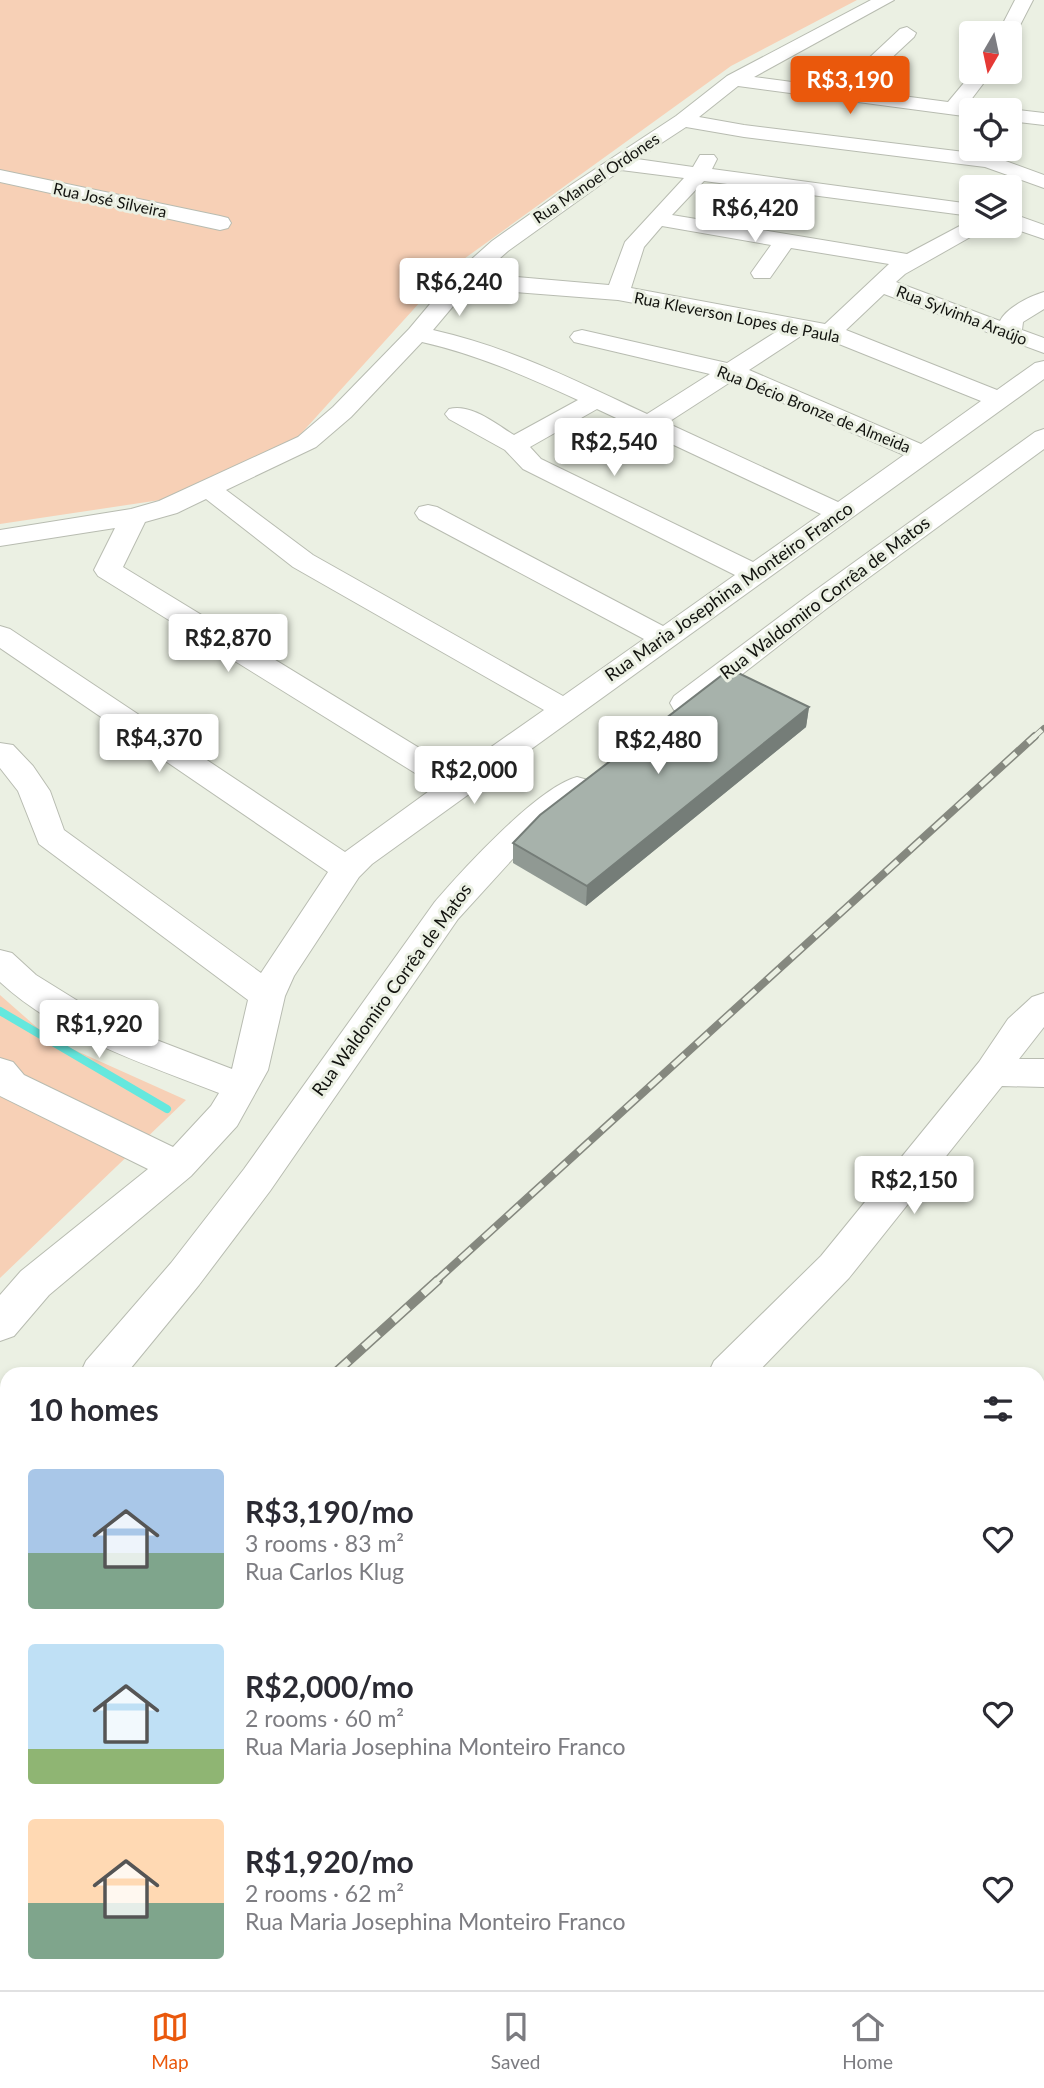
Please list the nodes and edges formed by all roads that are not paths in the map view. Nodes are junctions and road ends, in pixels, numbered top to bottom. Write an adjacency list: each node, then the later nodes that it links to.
1 (885, 0): 5 (street, Rua Manoel Ordones)
2 (1024, 0): 3 (street)
3 (1013, 21)
4 (907, 33): 6 (street)
5 (734, 80): 6 (street); 9 (street, Rua Manoel Ordones)
6 (841, 95): 7 (street)
7 (959, 110)
8 (1022, 119): 10 (street)
9 (683, 120): 11 (street); 14 (street, Rua Manoel Ordones)
10 (1044, 120)
11 (723, 128): 12 (street); 15 (street)
12 (959, 152)
13 (1000, 161): 17 (street)
14 (617, 163): 15 (street); 29 (street, Rua Manoel Ordones)
15 (700, 173): 18 (street); 21 (street)
16 (0, 176): 22 (street, Rua José Silveira)
17 (1031, 183)
18 (959, 208)
19 (1034, 210): 20 (street)
20 (1022, 216)
21 (657, 219): 26 (street); 31 (street)
22 (220, 223)
23 (1022, 224): 24 (street)
24 (1044, 232)
25 (959, 234): 27 (street)
26 (785, 240): 27 (street); 28 (street)
27 (908, 261): 30 (street)
28 (762, 273)
29 (464, 278): 31 (street, Rua Kleverson Lopes de Paula); 35 (street, Rua Manoel Ordones)
30 (879, 284): 34 (street); 36 (street, Rua Sylvinha Araújo)
31 (618, 293): 33 (street, Rua Kleverson Lopes de Paula)
32 (1044, 299): 36 (street)
33 (801, 326): 34 (street, Rua Kleverson Lopes de Paula); 40 (street)
34 (830, 332): 42 (street, Rua Kleverson Lopes de Paula)
35 (417, 334): 41 (street); 48 (street, Rua Manoel Ordones)
36 (1010, 334): 38 (street, Rua Sylvinha Araújo)
37 (582, 337): 40 (street, Rua Décio Bronze de Almeida)
38 (1044, 346)
39 (1044, 368): 42 (street, Rua Maria Josephina Monteiro Franco)
40 (730, 371): 44 (street); 47 (street, Rua Décio Bronze de Almeida)
41 (596, 400): 44 (street); 46 (street)
42 (999, 400): 47 (street, Rua Maria Josephina Monteiro Franco)
43 (458, 414): 46 (street)
44 (648, 424): 50 (street)
45 (1044, 436): 57 (street, Rua Waldomiro Corrêa de Matos)
46 (514, 445): 53 (street)
47 (923, 454): 50 (street, Rua Maria Josephina Monteiro Franco)
48 (209, 489): 51 (street, Rua Manoel Ordones); 56 (street)
49 (428, 513): 55 (street)
50 (841, 513): 53 (street, Rua Maria Josephina Monteiro Franco)
51 (135, 517): 52 (street, Rua Manoel Ordones); 60 (street)
52 (0, 538)
53 (755, 573): 55 (street, Rua Maria Josephina Monteiro Franco)
54 (0, 635): 61 (street)
55 (664, 638): 56 (street, Rua Maria Josephina Monteiro Franco)
56 (565, 710): 60 (street, Rua Maria Josephina Monteiro Franco)
57 (666, 719)
58 (2, 752): 63 (street)
59 (602, 768): 71 (street, Rua Waldomiro Corrêa de Matos)
60 (458, 786): 61 (street, Rua Maria Josephina Monteiro Franco)
61 (347, 869): 63 (street, Rua Maria Josephina Monteiro Franco)
62 (0, 962): 68 (street)
63 (267, 996): 68 (street, Rua Maria Josephina Monteiro Franco)
64 (1044, 1006): 66 (street)
65 (0, 1072): 69 (street)
66 (992, 1072): 67 (street); 72 (street)
67 (1044, 1073)
68 (242, 1087): 69 (street, Rua Maria Josephina Monteiro Franco)
69 (178, 1166): 70 (street, Rua Maria Josephina Monteiro Franco)
70 (0, 1324)
71 (107, 1367)
72 (736, 1367)

